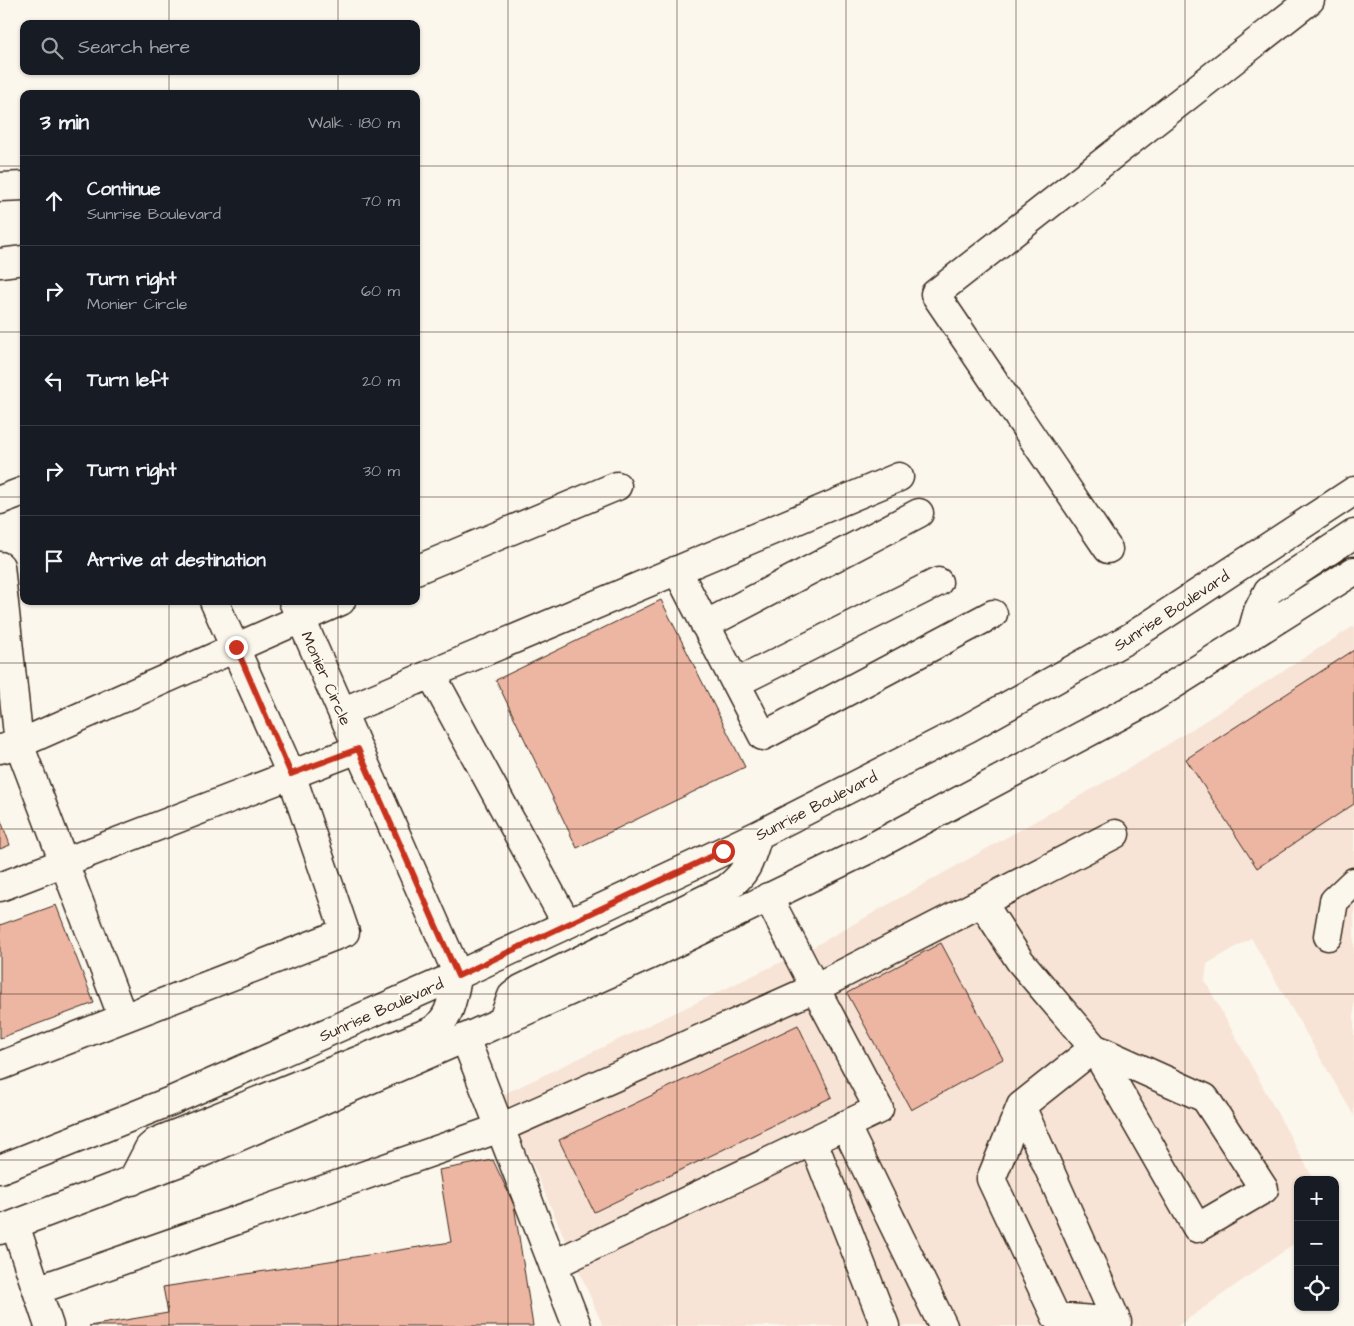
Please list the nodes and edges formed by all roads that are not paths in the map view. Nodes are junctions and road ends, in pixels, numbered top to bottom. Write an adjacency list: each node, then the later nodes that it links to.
1 (1310, 0): 13 (main road)
2 (20, 186): 3 (main road)
3 (0, 187)
4 (20, 260): 5 (main road)
5 (0, 263)
6 (899, 477): 16 (main road)
7 (617, 486): 15 (main road)
8 (1354, 491): 33 (main road, Sunrise Boulevard)
9 (20, 492): 10 (main road)
10 (0, 500)
11 (919, 513): 23 (main road)
12 (1354, 534): 24 (main road)
13 (1108, 549)
14 (0, 566): 29 (main road)
15 (420, 568)
16 (678, 570): 23 (main road); 26 (main road)
17 (1354, 571): 24 (main road)
18 (938, 582): 27 (main road)
19 (216, 605): 25 (main road)
20 (322, 605): 21 (main road)
21 (297, 610): 25 (main road); 28 (main road, Monier Circle)
22 (993, 614): 27 (main road)
23 (705, 625): 27 (main road)
24 (1251, 636): 37 (main road)
25 (236, 647): 29 (main road); 31 (main road)
26 (431, 674): 28 (main road); 39 (main road)
27 (736, 683)
28 (342, 712): 30 (main road, Monier Circle)
29 (9, 747): 34 (main road)
30 (358, 749): 31 (main road); 41 (main road, Monier Circle)
31 (291, 774): 34 (main road); 43 (main road)
32 (1115, 834): 38 (main road)
33 (758, 835): 39 (main road, Sunrise Boulevard); 44 (main road)
34 (64, 862): 36 (main road); 43 (main road)
35 (1354, 882): 40 (main road)
36 (0, 887)
37 (768, 897): 42 (main road); 44 (main road)
38 (982, 902): 42 (main road); 46 (main road)
39 (567, 924): 41 (main road, Sunrise Boulevard)
40 (1328, 936)
41 (458, 976): 52 (main road, Sunrise Boulevard); 53 (main road)
42 (816, 988): 49 (main road); 50 (main road)
43 (124, 1018): 47 (main road)
44 (502, 1022): 45 (main road)
45 (465, 1038): 50 (main road); 53 (main road)
46 (1094, 1048): 46 (main road); 48 (main road)
47 (0, 1066)
48 (1021, 1106): 48 (main road)
49 (845, 1125): 51 (main road); 60 (main road)
50 (500, 1128): 55 (main road); 56 (main road)
51 (813, 1141): 55 (main road); 59 (main road)
52 (0, 1169)
53 (132, 1180): 54 (main road)
54 (8, 1227): 56 (main road)
55 (553, 1265): 58 (main road)
56 (37, 1290): 57 (main road)
57 (49, 1326)
58 (577, 1326)
59 (885, 1326)
60 (943, 1326)

